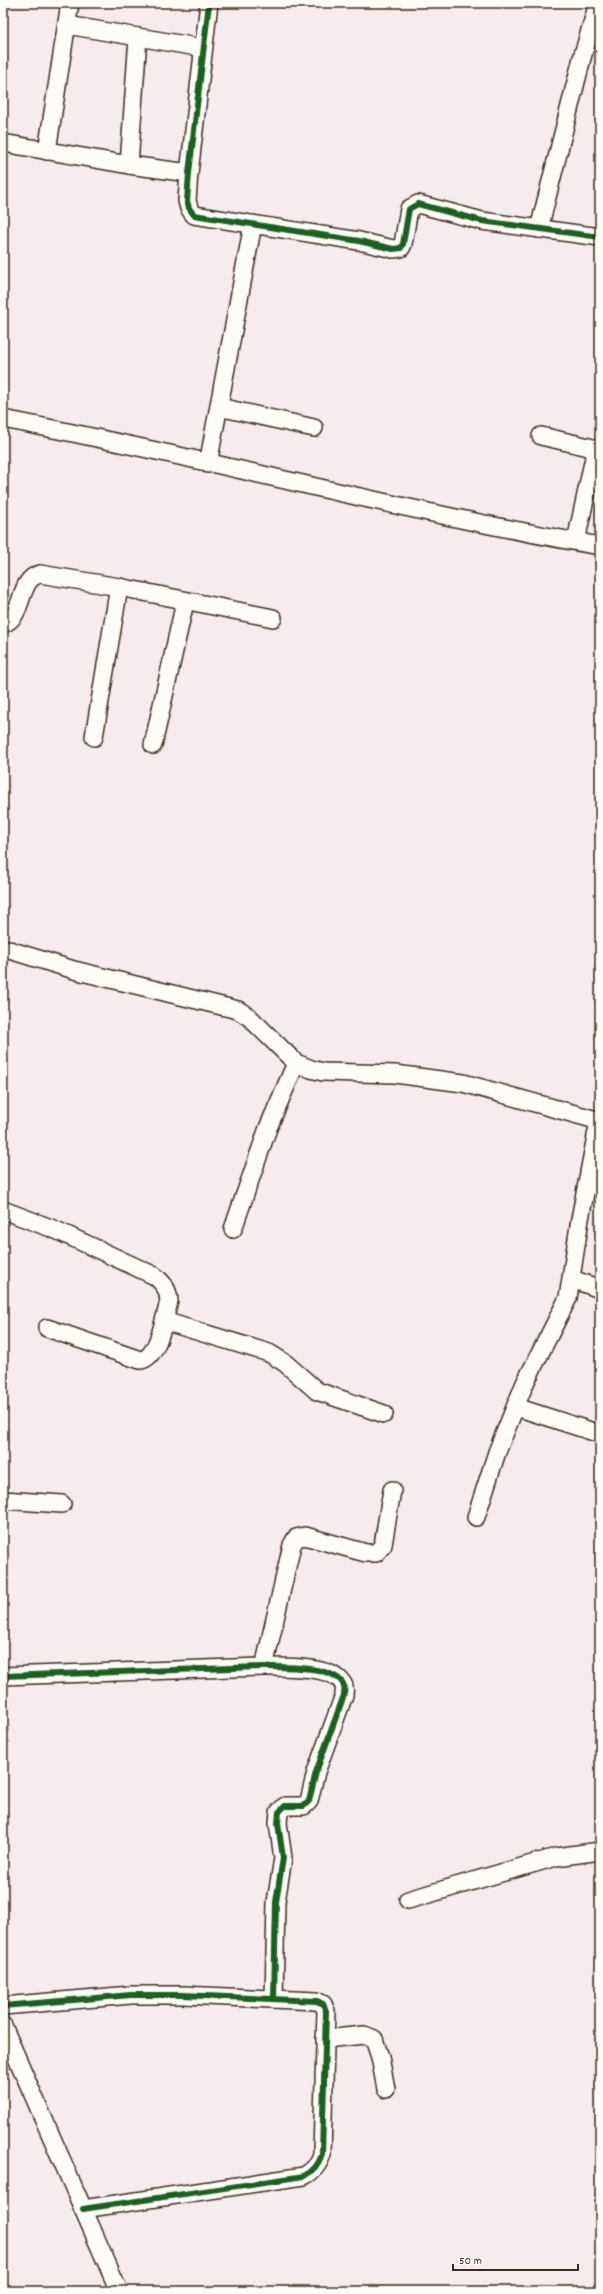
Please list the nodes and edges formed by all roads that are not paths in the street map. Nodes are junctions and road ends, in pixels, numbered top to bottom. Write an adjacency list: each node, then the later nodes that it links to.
1 (70, 3): 4 (street)
2 (209, 3): 6 (street)
3 (598, 3): 12 (street)
4 (67, 25): 5 (street); 8 (street)
5 (138, 37): 6 (street); 9 (street)
6 (203, 48): 10 (street)
7 (3, 143): 8 (street)
8 (47, 151): 9 (street)
9 (129, 165): 10 (street)
10 (189, 173): 11 (street)
11 (253, 224): 12 (street); 14 (street)
12 (539, 229): 13 (street)
13 (600, 237)
14 (218, 407): 16 (street); 18 (street)
15 (3, 419): 18 (street)
16 (314, 428)
17 (541, 436): 19 (street)
18 (208, 464): 19 (street)
19 (576, 542): 20 (street)
20 (600, 546)
21 (119, 587): 22 (street); 24 (street); 25 (street)
22 (185, 602): 23 (street); 26 (street)
23 (273, 618)
24 (3, 624)
25 (94, 737)
26 (153, 745)
27 (3, 948): 28 (street)
28 (296, 1063): 29 (street); 31 (street)
29 (599, 1121): 32 (street)
30 (3, 1210): 34 (street)
31 (233, 1229)
32 (572, 1279): 33 (street); 36 (street)
33 (600, 1289)
34 (164, 1321): 35 (street); 37 (street)
35 (47, 1328)
36 (516, 1407): 38 (street); 42 (street)
37 (384, 1414)
38 (600, 1434)
39 (392, 1490): 43 (street)
40 (3, 1500): 41 (street)
41 (62, 1504)
42 (476, 1517)
43 (264, 1666): 44 (street); 47 (street)
44 (3, 1676)
45 (600, 1851): 46 (street)
46 (408, 1900)
47 (274, 1999): 48 (street); 50 (street)
48 (3, 2006)
49 (3, 2026): 52 (street)
50 (325, 2039): 51 (street); 52 (street)
51 (386, 2089)
52 (83, 2209): 53 (street)
53 (119, 2291)

